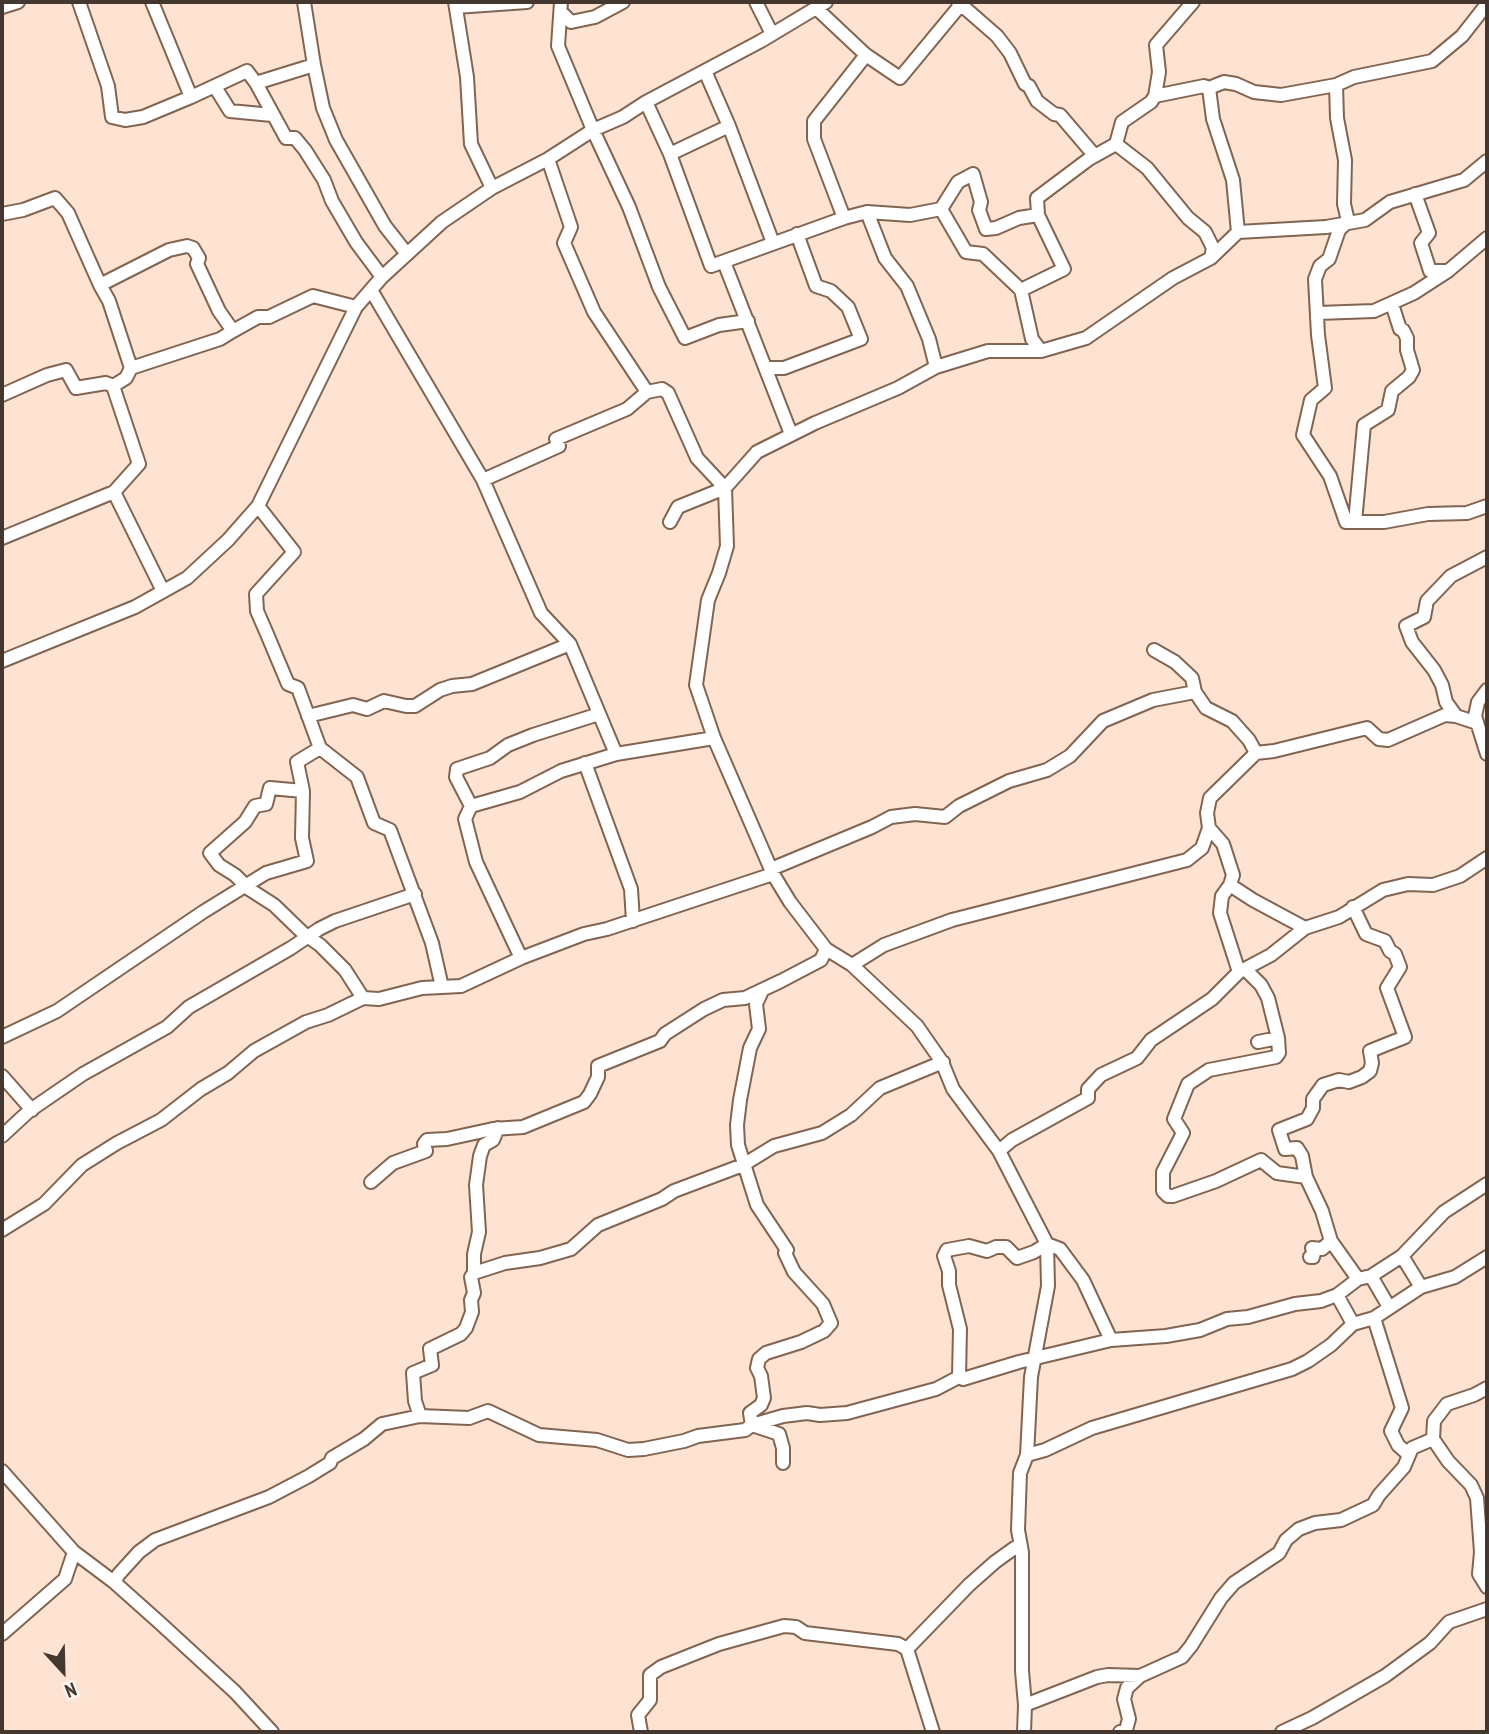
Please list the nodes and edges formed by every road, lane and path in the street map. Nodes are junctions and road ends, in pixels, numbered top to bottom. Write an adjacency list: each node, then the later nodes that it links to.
1 (18, 2): 14 (street)
2 (79, 2): 24 (street)
3 (152, 2): 24 (street)
4 (304, 2): 17 (street)
5 (527, 2): 10 (street)
6 (623, 2): 13 (street)
7 (756, 2): 15 (street)
8 (1193, 2): 23 (street)
9 (961, 3): 16 (street); 31 (street)
10 (455, 4): 34 (street)
11 (1487, 4): 20 (street)
12 (821, 5): 15 (street); 16 (street)
13 (559, 6): 28 (street)
14 (2, 8)
15 (772, 34): 18 (street)
16 (866, 55): 40 (street)
17 (314, 65): 19 (street); 46 (street)
18 (705, 71): 25 (street); 27 (street)
19 (256, 83): 21 (street); 26 (street)
20 (1336, 85): 22 (street); 41 (street)
21 (215, 87): 24 (street); 26 (street)
22 (1209, 88): 23 (street); 42 (street)
23 (1156, 96): 29 (street)
24 (191, 97)
25 (646, 102): 28 (street); 30 (street)
26 (272, 115): 50 (street)
27 (729, 127): 30 (street); 45 (street)
28 (593, 130): 32 (street); 57 (street)
29 (1116, 144): 31 (street); 47 (street)
30 (670, 154): 48 (street)
31 (1095, 156): 39 (street)
32 (548, 159): 34 (street); 64 (street)
33 (1487, 161): 35 (street)
34 (492, 188): 46 (street)
35 (1415, 194): 41 (street); 49 (street)
36 (941, 209): 37 (street); 39 (street); 53 (street)
37 (867, 212): 40 (street); 60 (street)
38 (2, 214): 51 (street)
39 (1038, 215): 53 (street)
40 (844, 218): 43 (street)
41 (1348, 221): 42 (street); 56 (street)
42 (1238, 232): 47 (street)
43 (797, 234): 45 (street); 62 (street)
44 (1487, 238): 49 (street)
45 (773, 243): 48 (street)
46 (408, 254): 50 (street)
47 (1211, 258): 59 (street)
48 (724, 262): 57 (street)
49 (1448, 271): 54 (street)
50 (382, 277): 52 (street)
51 (100, 285): 58 (street); 61 (street)
52 (371, 290): 55 (street); 67 (street)
53 (1021, 290): 59 (street)
54 (1392, 304): 56 (street); 73 (street)
55 (356, 307): 58 (street); 70 (street)
56 (1318, 313): 73 (street)
57 (748, 321): 62 (street)
58 (233, 331): 61 (street)
59 (1041, 351): 60 (street)
60 (936, 367): 66 (street)
61 (131, 368): 63 (street)
62 (766, 368): 66 (street)
63 (113, 386): 65 (street); 69 (street)
64 (647, 392): 67 (street); 68 (street)
65 (2, 395)
66 (791, 434): 68 (street)
67 (483, 480): 77 (street)
68 (725, 488): 72 (street); 86 (street)
69 (114, 492): 74 (street); 76 (street)
70 (258, 506): 76 (street); 83 (street)
71 (1487, 506): 73 (street)
72 (670, 522)
73 (1355, 522)
74 (2, 538)
75 (1487, 557): 84 (street)
76 (163, 591): 79 (street)
77 (570, 644): 82 (street); 83 (street)
78 (1154, 650): 81 (street)
79 (2, 661)
80 (1487, 690): 85 (street)
81 (1195, 692): 88 (street); 96 (street)
82 (599, 713): 89 (street); 93 (street)
83 (308, 716): 87 (street)
84 (1456, 716): 85 (street); 88 (street)
85 (1477, 723): 90 (street)
86 (714, 738): 89 (street); 96 (street)
87 (320, 748): 92 (street); 99 (street)
88 (1256, 753): 94 (street)
89 (616, 754): 91 (street)
90 (1487, 754)
91 (585, 763): 93 (street); 101 (street)
92 (303, 791): 97 (street); 97 (street)
93 (471, 806): 105 (street)
94 (1209, 828): 98 (street); 106 (street)
95 (1487, 858): 100 (street)
96 (772, 871): 101 (street); 104 (street)
97 (245, 885): 103 (street); 111 (street)
98 (1230, 885): 102 (street); 107 (street)
99 (415, 894): 103 (street); 108 (street)
100 (1353, 907): 102 (street); 121 (street)
101 (633, 921): 105 (street)
102 (1305, 928): 107 (street)
103 (308, 936): 110 (street); 116 (street)
104 (826, 949): 106 (street); 109 (street)
105 (521, 958): 108 (street)
106 (852, 965): 114 (street)
107 (1242, 970): 112 (street); 119 (street)
108 (442, 987): 110 (street)
109 (762, 991): 117 (street); 120 (street)
110 (363, 998): 124 (street)
111 (2, 1037)
112 (1278, 1038): 113 (street); 121 (street)
113 (1258, 1042)
114 (943, 1062): 119 (street); 120 (street)
115 (2, 1076): 116 (street)
116 (32, 1110): 118 (street)
117 (498, 1128): 122 (street); 130 (street)
118 (2, 1136)
119 (999, 1151): 126 (street)
120 (743, 1164): 130 (street); 142 (street)
121 (1306, 1177): 125 (street)
122 (372, 1182)
123 (1487, 1184): 127 (street)
124 (2, 1230)
125 (1331, 1241): 128 (street); 131 (street)
126 (1047, 1244): 137 (street); 138 (street); 139 (street)
127 (1402, 1256): 131 (street); 132 (street)
128 (1310, 1257)
129 (1487, 1257): 132 (street)
130 (474, 1273): 141 (street)
131 (1364, 1278): 133 (street); 134 (street)
132 (1420, 1287): 134 (street)
133 (1337, 1295): 136 (street); 137 (street)
134 (1389, 1307): 135 (street)
135 (1374, 1318): 136 (street); 145 (street)
136 (1353, 1324): 144 (street)
137 (1111, 1340): 138 (street)
138 (1035, 1358): 139 (street); 144 (street)
139 (959, 1377): 142 (street)
140 (1487, 1388): 143 (street)
141 (420, 1416): 142 (street); 150 (street)
142 (751, 1425): 146 (street)
143 (1433, 1439): 145 (street); 151 (street)
144 (1027, 1455): 148 (street)
145 (1409, 1455): 155 (street)
146 (783, 1462)
147 (2, 1471): 149 (street)
148 (1020, 1544): 154 (street); 156 (street)
149 (74, 1552): 150 (street); 153 (street)
150 (114, 1582): 157 (street)
151 (1487, 1587)
152 (1487, 1609): 162 (street)
153 (2, 1634)
154 (908, 1649): 158 (street); 159 (street)
155 (1140, 1676): 156 (street); 161 (street)
156 (1025, 1705): 160 (street)
157 (272, 1732)
158 (641, 1732)
159 (933, 1732)
160 (1024, 1732)
161 (1120, 1732)
162 (1282, 1732)

